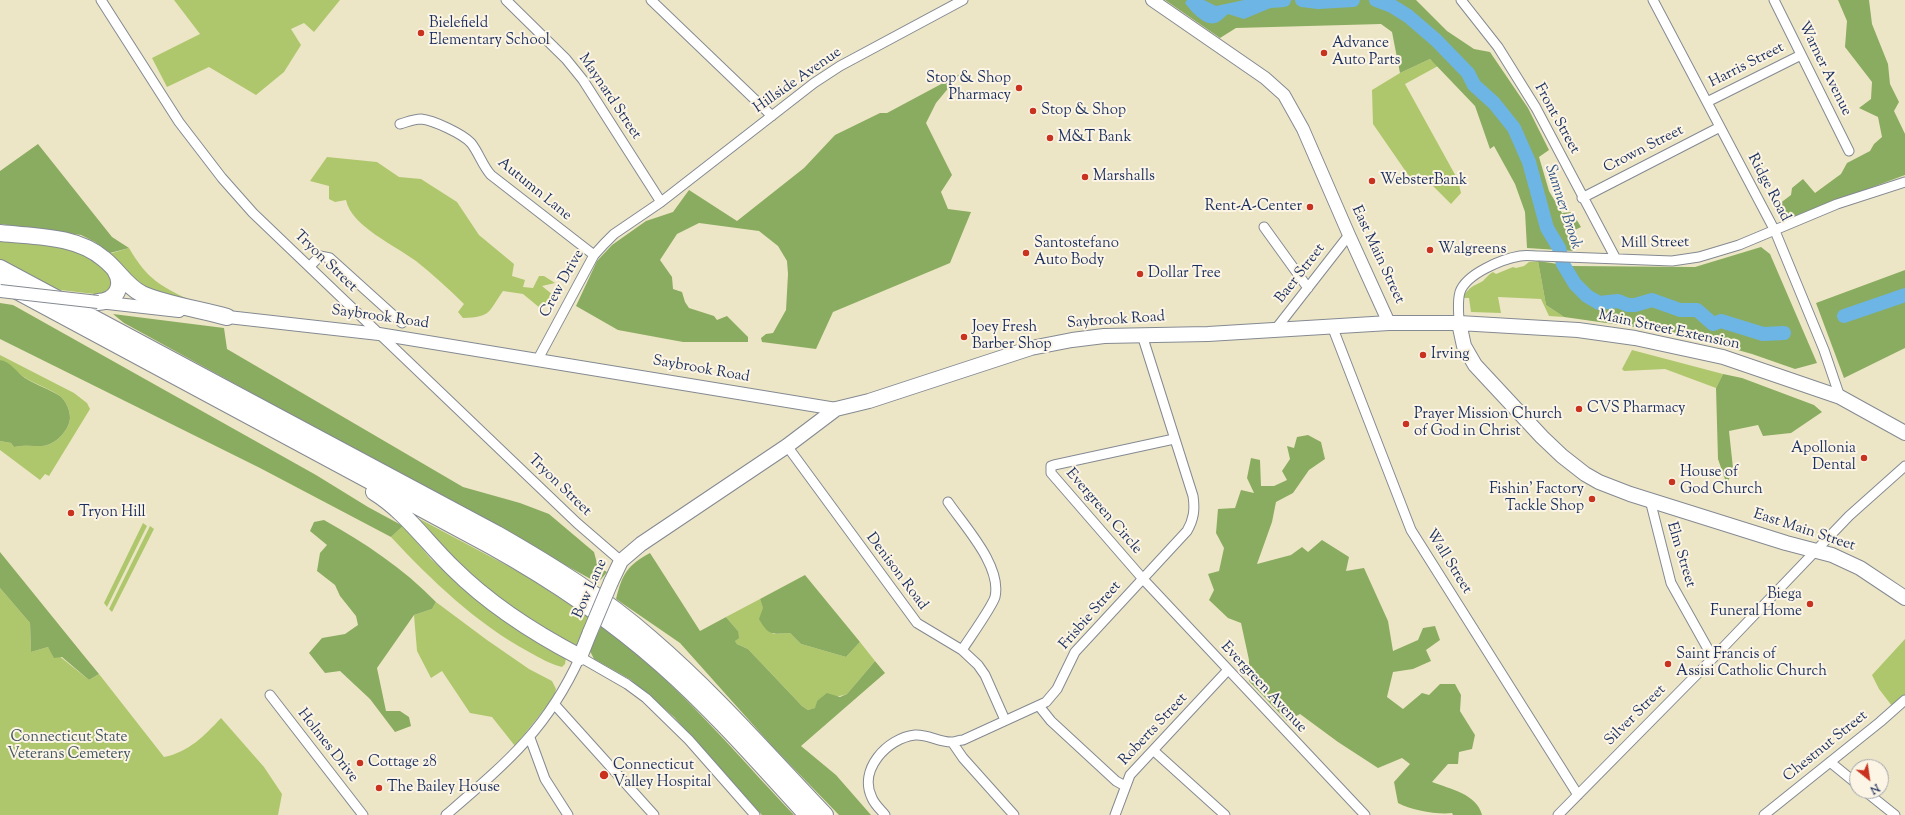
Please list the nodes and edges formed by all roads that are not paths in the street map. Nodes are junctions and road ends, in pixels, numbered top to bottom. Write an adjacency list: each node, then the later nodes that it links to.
1 (101, 0): 26 (street, Tryon Street)
2 (506, 0): 18 (street, Maynard Street)
3 (651, 0): 12 (street)
4 (963, 0): 9 (street, Hillside Avenue)
5 (1152, 0): 22 (main road, East Main Street)
6 (1461, 0): 17 (street, Front Street)
7 (1653, 0): 11 (street, Ridge Road)
8 (1774, 0): 10 (street, Warner Avenue)
9 (949, 3): 12 (street, Hillside Avenue)
10 (1801, 55): 11 (street, Harris Street); 15 (street, Warner Avenue)
11 (1706, 102): 14 (street, Ridge Road)
12 (772, 116): 18 (street, Hillside Avenue)
13 (400, 124): 23 (street, Autumn Lane)
14 (1720, 127): 17 (street, Crown Street); 20 (street, Ridge Road)
15 (1849, 151)
16 (1905, 182): 20 (street, Mill Street)
17 (1582, 198): 24 (street, Front Street)
18 (661, 202): 23 (street, Crew Drive)
19 (1264, 227): 29 (street)
20 (1775, 231): 24 (street, Mill Street); 41 (street, Ridge Road)
21 (0, 233): 25 (highway)
22 (1349, 235): 29 (street, Baer Street); 34 (main road, East Main Street)
23 (594, 255): 40 (street, Crew Drive)
24 (1616, 259): 35 (street, Mill Street)
25 (112, 266): 31 (highway); 32 (highway)
26 (310, 266): 33 (street); 38 (street, Tryon Street)
27 (0, 268): 77 (highway)
28 (0, 282): 43 (highway)
29 (1308, 288): 37 (street, Baer Street)
30 (0, 291): 31 (main road, Saybrook Road, bridge)
31 (98, 302): 32 (main road, Saybrook Road)
32 (228, 317): 38 (main road, Saybrook Road)
33 (402, 323)
34 (1390, 323): 35 (main road, East Main Street); 36 (main road, Saybrook Road)
35 (1459, 323): 41 (main road, Main Street Extension); 48 (main road, East Main Street)
36 (1332, 326): 37 (main road, Saybrook Road); 69 (street, Wall Street)
37 (1275, 330): 39 (main road, Saybrook Road)
38 (379, 334): 40 (main road, Saybrook Road); 51 (street, Tryon Street)
39 (1142, 335): 42 (main road, Saybrook Road); 45 (street, Frisbie Street)
40 (538, 359): 42 (main road, Saybrook Road)
41 (1840, 397): 44 (main road, Main Street Extension)
42 (836, 410): 46 (main road, Bow Lane)
43 (270, 426): 55 (highway); 76 (highway)
44 (1905, 433)
45 (1174, 439): 52 (street, Frisbie Street); 52 (street, Evergreen Circle)
46 (787, 446): 51 (main road, Bow Lane); 54 (street, Denison Road)
47 (1905, 466): 50 (street, Silver Street)
48 (1650, 500): 50 (main road, East Main Street); 56 (street, Elm Street)
49 (948, 502): 54 (street)
50 (1816, 550): 53 (main road, East Main Street); 56 (street, Silver Street)
51 (621, 561): 55 (main road, Bow Lane, bridge)
52 (1143, 579): 57 (street, Evergreen Avenue); 61 (street, Frisbie Street)
53 (1905, 598)
54 (962, 650): 62 (street, Denison Road)
55 (580, 657): 60 (street, Bow Lane); 75 (street)
56 (1713, 658): 69 (street, Silver Street)
57 (1227, 671): 65 (street, Roberts Street); 82 (street, Evergreen Avenue)
58 (270, 695): 71 (street, Holmes Drive)
59 (1905, 700): 66 (street, Chestnut Street)
60 (555, 705): 63 (street, Bow Lane); 74 (street)
61 (1039, 706): 62 (street, Frisbie Street); 68 (street)
62 (1005, 720): 64 (street, Frisbie Street)
63 (530, 738): 72 (street, Bow Lane); 73 (street)
64 (952, 742): 78 (street, Frisbie Street); 79 (street)
65 (1154, 751): 68 (street, Roberts Street); 81 (street)
66 (1830, 762): 67 (street); 84 (street, Chestnut Street)
67 (1849, 777)
68 (1125, 786): 80 (street, Roberts Street)
69 (1578, 795): 83 (street, Silver Street)
70 (1875, 799): 85 (street)
71 (363, 815)
72 (446, 815)
73 (568, 815)
74 (654, 815)
75 (755, 815)
76 (807, 815)
77 (825, 815)
78 (885, 815)
79 (1014, 815)
80 (1115, 815)
81 (1225, 815)
82 (1365, 815)
83 (1558, 815)
84 (1764, 815)
85 (1895, 815)

